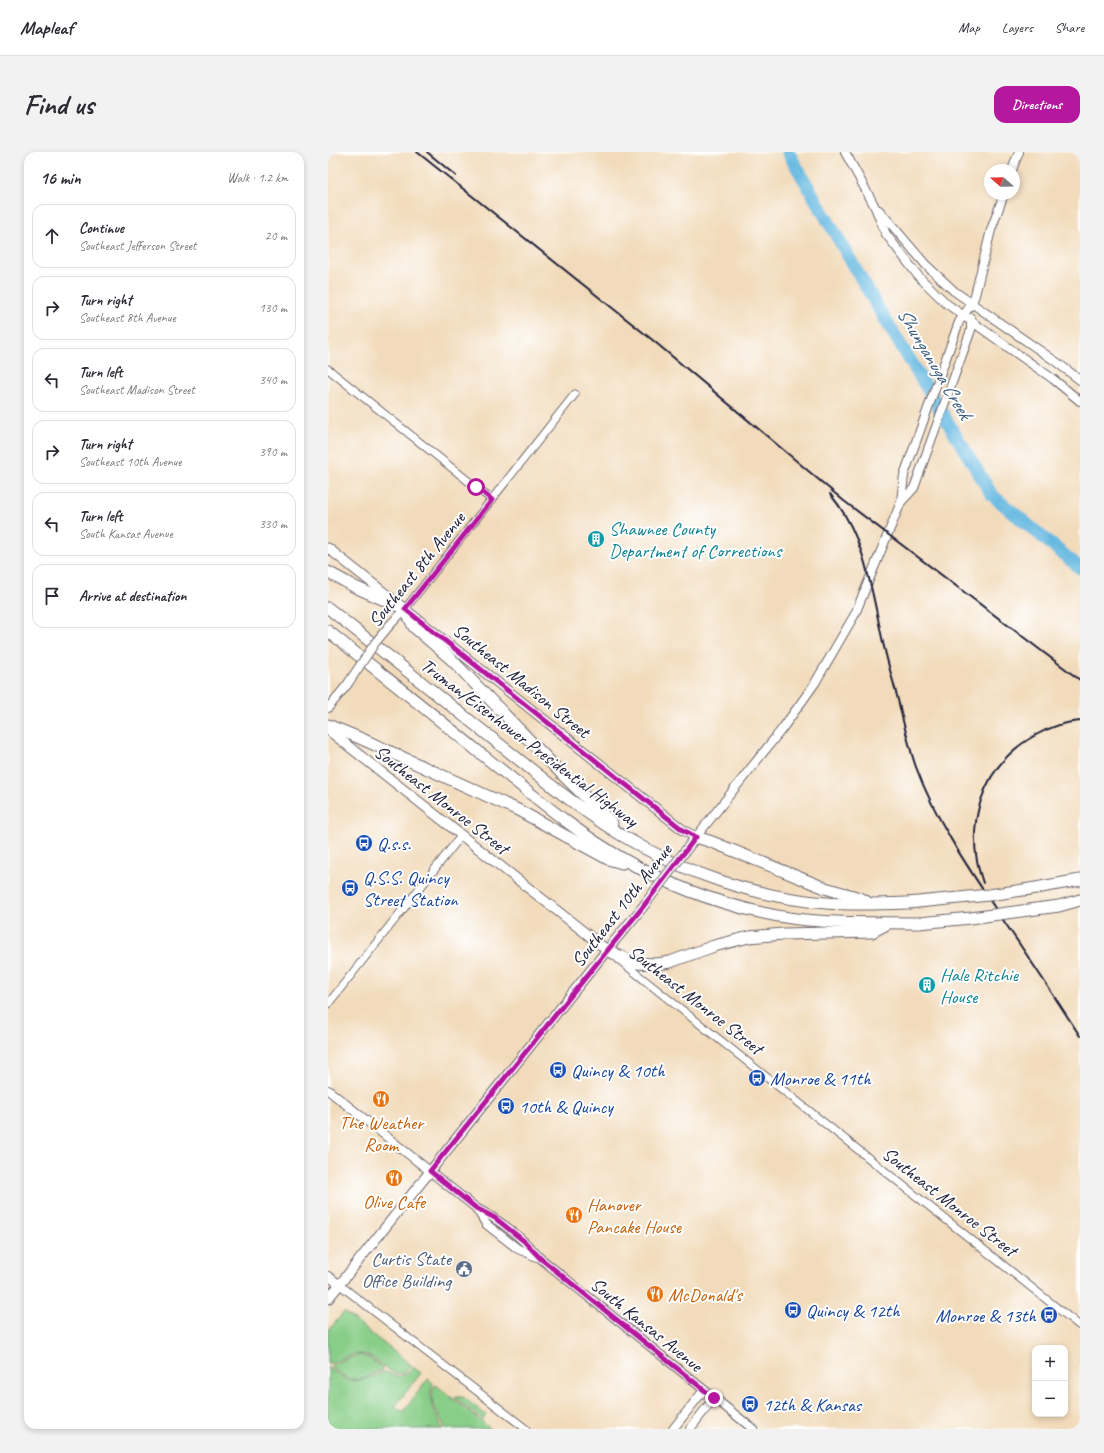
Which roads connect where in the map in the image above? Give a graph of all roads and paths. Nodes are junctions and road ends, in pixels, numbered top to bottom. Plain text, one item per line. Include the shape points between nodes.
1 (845, 152) edge
2 (1019, 152) edge
3 (1014, 164) edge
4 (1002, 200) edge
5 (874, 205) junction
6 (972, 304) junction
7 (963, 315) junction
8 (971, 321) junction
9 (328, 369) edge
10 (1080, 380) edge
11 (575, 394) dead end
12 (1080, 401) edge
13 (492, 500) junction
14 (901, 502) junction
15 (328, 548) edge
16 (328, 572) edge
17 (328, 608) edge
18 (405, 609) junction
19 (328, 631) edge
20 (328, 708) edge
21 (328, 725) edge
22 (328, 730) edge
23 (461, 836) junction
24 (694, 839) junction
25 (649, 851) junction
26 (640, 868) junction
27 (1080, 880) edge
28 (1080, 900) edge
29 (871, 904) junction
30 (890, 923) junction
31 (607, 950) junction
32 (328, 1004) edge
33 (328, 1090) edge
34 (430, 1171) junction
35 (328, 1276) edge
36 (340, 1285) junction
37 (328, 1299) edge
38 (1080, 1326) edge
39 (704, 1390) junction
40 (714, 1398) junction
41 (526, 1429) edge
42 (673, 1429) edge
43 (690, 1429) edge
44 (753, 1429) edge

1 - 5 main road
2 - 3 main road
4 - 6 main road, Southeast 10th Avenue via 991,230
5 - 6 main road via 926,265
5 - 7 main road via 886,234 910,266 947,304
6 - 7 main road, Southeast 10th Avenue
6 - 8 main road, Southeast 10th Avenue
6 - 10 main road
7 - 8 main road
7 - 14 main road, Southeast 10th Avenue via 904,476
8 - 12 main road
8 - 14 main road, Southeast 10th Avenue via 971,330 914,488
9 - 13 street
11 - 13 street, Southeast 8th Avenue
13 - 18 street, Southeast 8th Avenue
14 - 24 main road, Southeast 10th Avenue via 855,614 815,683 782,730
15 - 18 main road, Southeast Madison Street
16 - 18 highway
17 - 25 highway, Truman/Eisenhower Presidential Highway via 578,806
18 - 20 main road, Southeast 8th Avenue, bridge via 375,643
18 - 24 main road, Southeast Madison Street
18 - 25 highway via 414,627 451,659 607,819
19 - 26 highway, Truman/Eisenhower Presidential Highway via 560,815 602,846
21 - 26 highway via 518,810 608,859
22 - 23 main road, Southeast Monroe Street
23 - 31 main road, Southeast Monroe Street
23 - 32 street
24 - 29 highway via 712,842
24 - 31 main road, Southeast 10th Avenue, bridge
25 - 29 highway, Truman/Eisenhower Presidential Highway via 700,874 751,890 811,901
26 - 30 highway, Truman/Eisenhower Presidential Highway via 699,894 764,913 840,923
27 - 29 highway, Truman/Eisenhower Presidential Highway, bridge via 982,896
28 - 30 highway, Truman/Eisenhower Presidential Highway, bridge via 1059,906 971,918
30 - 31 highway via 872,932 749,937 657,964 634,963
31 - 34 main road, Southeast 10th Avenue
31 - 38 street, Southeast Monroe Street
33 - 34 main road, South Kansas Avenue
34 - 36 main road, Southeast 10th Avenue
34 - 39 main road, South Kansas Avenue via 476,1208 495,1218 524,1241 540,1258
35 - 36 main road
36 - 37 main road, Southeast 10th Avenue
36 - 41 street
39 - 40 main road, South Kansas Avenue
39 - 42 main road
40 - 43 main road
40 - 44 main road, South Kansas Avenue

